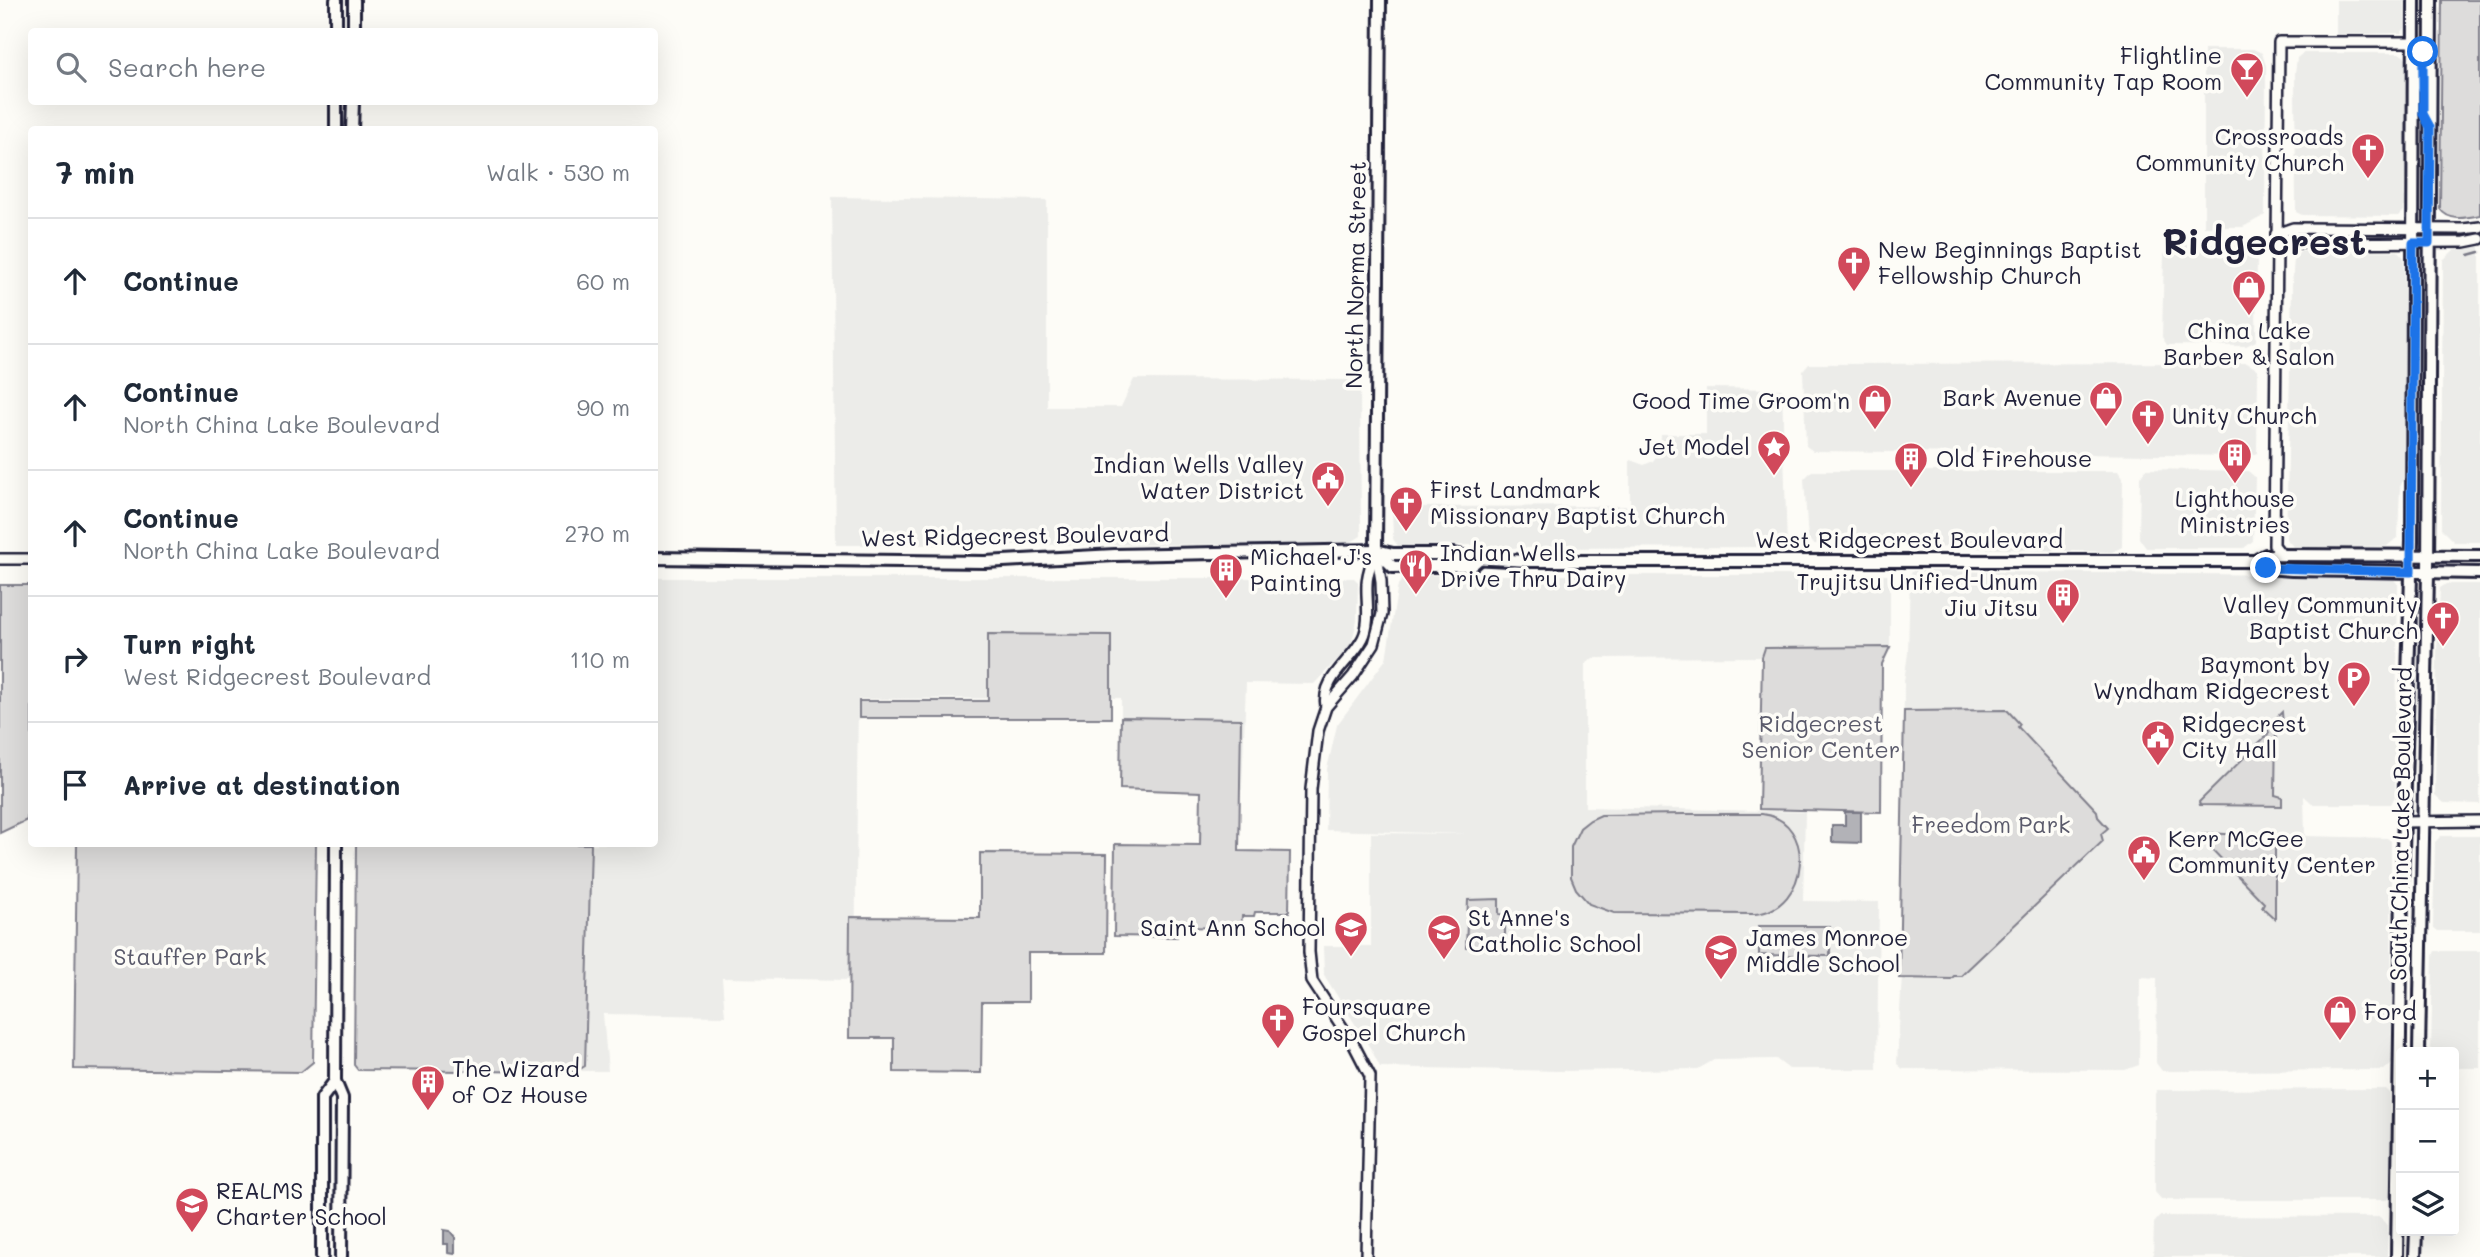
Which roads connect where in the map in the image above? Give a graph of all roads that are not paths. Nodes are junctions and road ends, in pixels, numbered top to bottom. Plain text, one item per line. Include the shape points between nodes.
1 (336, 0) edge
2 (354, 0) edge
3 (1380, 0) edge
4 (2414, 0) edge
5 (2431, 0) edge
6 (336, 28) edge
7 (354, 28) edge
8 (2413, 42) junction
9 (336, 105) edge
10 (353, 105) edge
11 (336, 126) edge
12 (352, 126) edge
13 (2430, 127) junction
14 (2480, 227) edge
15 (2412, 228) junction
16 (2429, 228) junction
17 (2276, 234) junction
18 (2480, 239) edge
19 (2413, 243) junction
20 (2429, 243) junction
21 (2413, 316) junction
22 (2429, 384) junction
23 (1376, 550) junction
24 (2281, 555) junction
25 (2411, 555) junction
26 (2428, 555) junction
27 (2480, 556) edge
28 (658, 558) edge
29 (0, 559) edge
30 (28, 559) edge
31 (2255, 561) junction
32 (2411, 572) junction
33 (2428, 573) junction
34 (2480, 573) edge
35 (1326, 706) junction
36 (2480, 821) edge
37 (2404, 822) junction
38 (2423, 822) junction
39 (336, 847) edge
40 (2419, 1047) edge
41 (335, 1081) junction
42 (2416, 1236) edge
43 (321, 1257) edge
44 (341, 1257) edge
45 (1366, 1257) edge
46 (2397, 1257) edge
47 (2415, 1257) edge

1 - 6 main road
2 - 7 main road
3 - 23 main road, North Norma Street
4 - 8 main road
5 - 13 main road
8 - 13 main road via 2423,52 2423,114
8 - 15 main road
8 - 17 street via 2279,42
9 - 11 main road
10 - 12 main road
13 - 16 main road
14 - 16 street
15 - 16 street
15 - 17 street via 2293,228
15 - 19 main road
16 - 20 main road
17 - 19 street via 2292,243
17 - 24 street via 2274,545
18 - 20 street
19 - 20 street
19 - 21 main road
20 - 22 main road
21 - 22 main road via 2421,329 2422,374
21 - 25 main road, South China Lake Boulevard
22 - 26 main road, South China Lake Boulevard
23 - 28 main road, West Ridgecrest Boulevard via 985,562
23 - 31 main road, West Ridgecrest Boulevard via 1393,567 1472,565 1479,559
23 - 35 street via 1367,580 1365,633 1327,684
23 - 35 street via 1382,614 1374,644
24 - 25 main road, West Ridgecrest Boulevard
24 - 31 main road, West Ridgecrest Boulevard
25 - 26 main road, West Ridgecrest Boulevard
25 - 32 main road, South China Lake Boulevard
26 - 27 main road, West Ridgecrest Boulevard
26 - 33 main road, South China Lake Boulevard
29 - 30 street
31 - 32 main road, West Ridgecrest Boulevard via 2266,568
32 - 33 main road, West Ridgecrest Boulevard
32 - 37 main road, South China Lake Boulevard
33 - 34 main road, West Ridgecrest Boulevard
33 - 38 main road, South China Lake Boulevard
35 - 45 street via 1311,789 1309,952 1312,981 1370,1076
36 - 38 street
37 - 38 street
37 - 46 main road, South China Lake Boulevard
38 - 40 main road, South China Lake Boulevard
39 - 41 main road
41 - 43 main road via 322,1098
41 - 44 main road via 342,1098
42 - 47 main road

